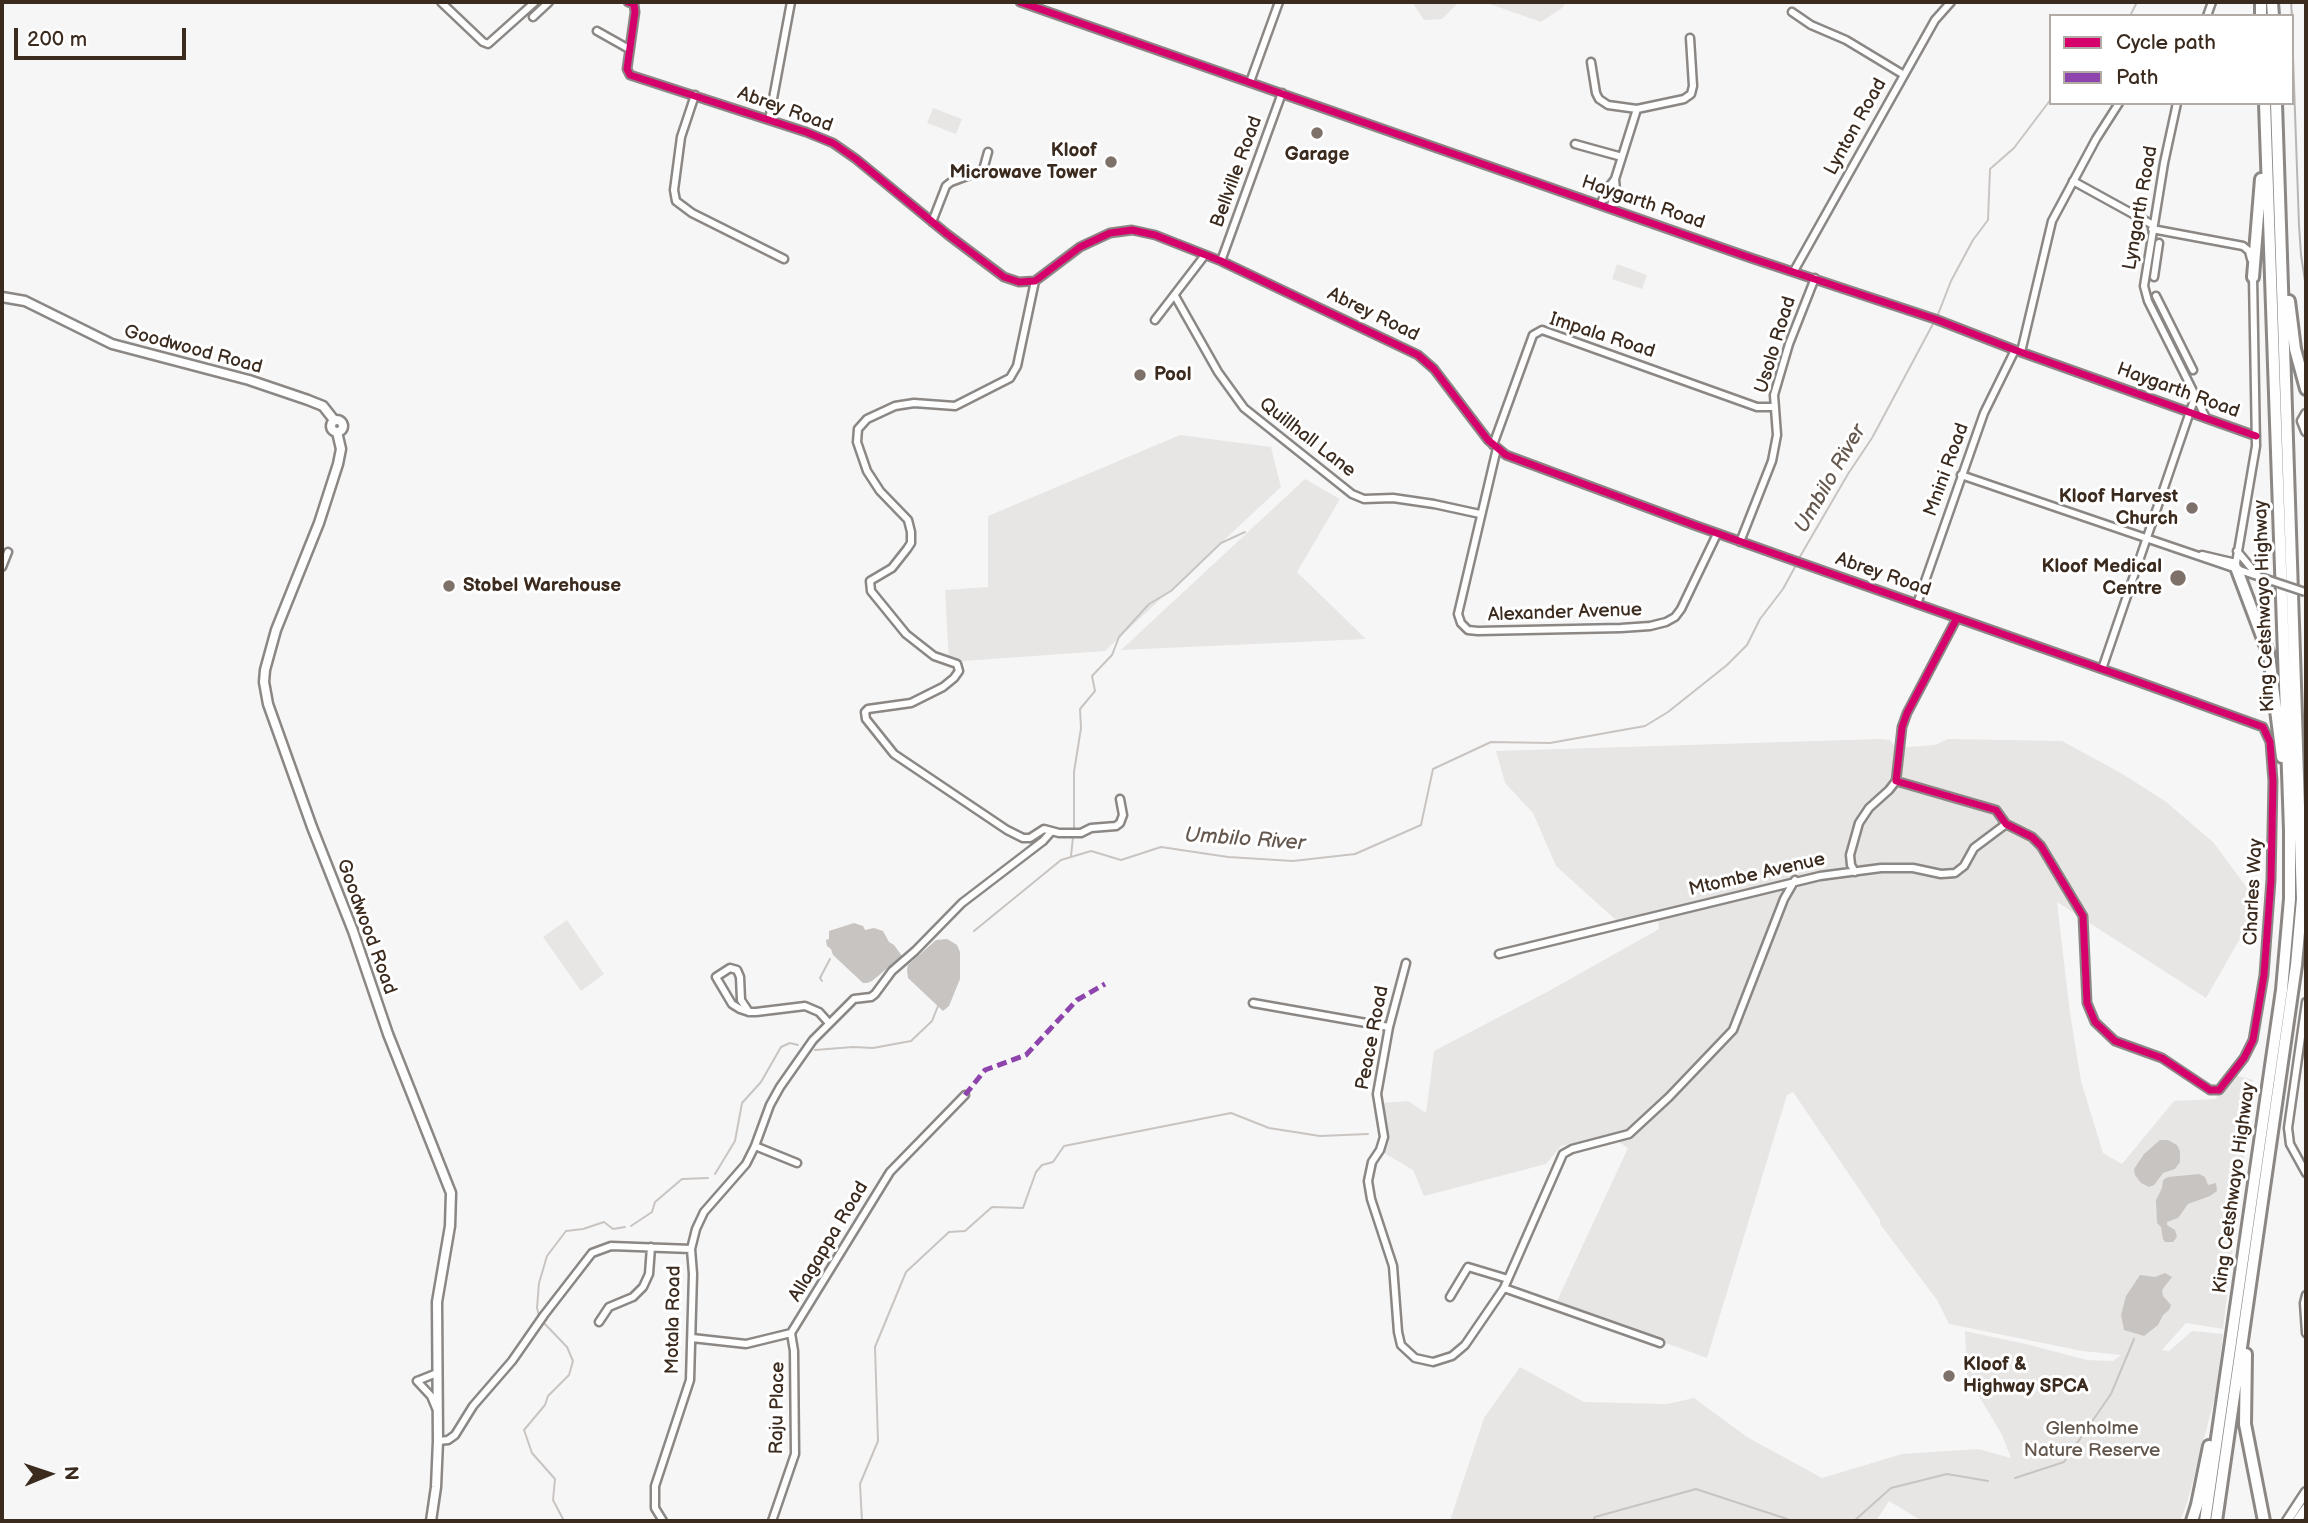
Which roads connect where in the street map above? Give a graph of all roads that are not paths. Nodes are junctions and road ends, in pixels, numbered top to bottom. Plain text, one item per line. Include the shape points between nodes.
1 (441, 2) edge
2 (536, 2) edge
3 (549, 2) edge
4 (628, 2) edge
5 (791, 2) edge
6 (1020, 2) edge
7 (1279, 2) edge
8 (1951, 2) edge
9 (1792, 12) dead end
10 (533, 17) dead end
11 (597, 31) dead end
12 (1690, 38) dead end
13 (629, 49) junction
14 (1591, 62) dead end
15 (1904, 75) junction
16 (1251, 82) junction
17 (1282, 93) junction
18 (695, 95) junction
19 (2118, 105) edge
20 (2177, 105) edge
21 (2264, 105) edge
22 (2264, 105) edge
23 (2276, 105) edge
24 (1637, 108) junction
25 (769, 120) junction
26 (1576, 144) dead end
27 (988, 152) dead end
28 (1622, 157) junction
29 (1615, 179) junction
30 (2073, 181) junction
31 (1600, 205) junction
32 (1611, 208) junction
33 (932, 222) junction
34 (2280, 222) junction
35 (2152, 227) junction
36 (2257, 228) junction
37 (2159, 243) dead end
38 (2243, 246) junction
39 (2148, 253) junction
40 (1205, 255) junction
41 (2157, 255) junction
42 (784, 259) dead end
43 (1221, 261) junction
44 (1794, 271) junction
45 (2154, 277) dead end
46 (2253, 277) junction
47 (1815, 278) junction
48 (1035, 281) junction
49 (1174, 296) junction
50 (2156, 296) dead end
51 (2, 297) edge
52 (2164, 313) junction
53 (2156, 317) junction
54 (1155, 320) dead end
55 (2018, 351) junction
56 (2193, 370) dead end
57 (2306, 389) edge
58 (2195, 396) junction
59 (1774, 407) junction
60 (2191, 413) junction
61 (2306, 414) edge
62 (2206, 418) junction
63 (2306, 431) edge
64 (2256, 436) junction
65 (1495, 447) junction
66 (1961, 475) junction
67 (1480, 514) junction
68 (1717, 534) junction
69 (2148, 539) junction
70 (1741, 542) junction
71 (2238, 551) junction
72 (8, 552) dead end
73 (2, 567) edge
74 (2236, 567) junction
75 (2259, 577) junction
76 (2306, 592) edge
77 (1917, 604) junction
78 (1957, 618) junction
79 (2113, 638) junction
80 (2102, 669) junction
81 (2116, 674) junction
82 (2260, 725) joint
83 (1896, 782) junction
84 (2289, 787) junction
85 (1120, 799) dead end
86 (2006, 824) junction
87 (1051, 832) junction
88 (1850, 855) junction
89 (2306, 863) edge
90 (1855, 872) junction
91 (1833, 874) junction
92 (1795, 880) junction
93 (2302, 899) junction
94 (1499, 954) dead end
95 (1406, 963) dead end
96 (2306, 1002) edge
97 (1254, 1003) dead end
98 (749, 1012) junction
99 (829, 1023) junction
100 (1389, 1027) junction
101 (965, 1095) dead end
102 (755, 1146) junction
103 (797, 1163) dead end
104 (2306, 1173) edge
105 (651, 1247) junction
106 (691, 1249) junction
107 (1508, 1279) junction
108 (2250, 1282) junction
109 (1504, 1288) junction
110 (2306, 1295) edge
111 (1450, 1297) dead end
112 (599, 1322) dead end
113 (791, 1333) junction
114 (2306, 1333) edge
115 (692, 1338) junction
116 (1660, 1343) dead end
117 (437, 1373) junction
118 (2224, 1389) junction
119 (439, 1420) junction
120 (438, 1441) junction
121 (2306, 1492) edge
122 (2306, 1508) edge
123 (431, 1521) edge
124 (663, 1521) edge
125 (772, 1521) edge
126 (2192, 1521) edge
127 (2205, 1521) edge
128 (2216, 1521) edge
129 (2264, 1521) edge
130 (2287, 1521) edge
131 (2297, 1521) edge

1 - 2 street via 488,44
3 - 10 street
4 - 13 street, Abrey Road via 634,4 635,12
5 - 25 street
6 - 16 street, Haygarth Road
7 - 16 street
8 - 15 street, Lynton Road via 1935,20
9 - 15 street
11 - 13 street
12 - 24 street via 1691,94
13 - 18 street, Abrey Road via 627,69 631,75
14 - 24 street via 1599,99 1612,106
15 - 44 street, Lynton Road
16 - 17 street, Haygarth Road
17 - 31 street, Haygarth Road
17 - 43 street, Bellville Road
18 - 25 street, Abrey Road
18 - 42 street via 681,137 676,201
19 - 30 street, Mnini Road
20 - 35 street, Lyngarth Road
21 - 36 highway
22 - 84 highway, King Cetshwayo Highway
23 - 34 highway, King Cetshwayo Highway
24 - 28 street
25 - 33 street, Abrey Road via 838,146
26 - 28 street
27 - 33 street via 983,170 946,186
28 - 29 street
29 - 31 street
29 - 32 street
30 - 35 street
30 - 55 street, Mnini Road via 2050,226 2025,342
31 - 32 street, Haygarth Road
32 - 44 street, Haygarth Road
33 - 48 street, Abrey Road via 1000,274 1020,282
34 - 57 highway via 2295,349
34 - 93 highway, King Cetshwayo Highway
35 - 38 street
35 - 39 street, Lyngarth Road
36 - 38 street
36 - 46 highway
37 - 41 street
38 - 46 street via 2251,257
39 - 41 street
39 - 53 street, Lyngarth Road via 2144,289
40 - 43 street, Abrey Road
40 - 48 street, Abrey Road via 1144,232 1117,232 1080,247
40 - 49 street
41 - 45 street
43 - 65 street, Abrey Road via 1422,357
44 - 47 street, Haygarth Road
46 - 64 street
47 - 55 street, Haygarth Road
47 - 59 street, Usolo Road via 1789,344
48 - 87 street via 1017,366 1010,378 954,406 900,405 874,415 860,426 856,442 880,491 908,520 911,543 892,568 870,581 870,591 906,634 934,656 957,664 959,673 943,687 911,702 868,709 867,722 894,754 1016,835 1026,838 1044,830
49 - 54 street
49 - 67 street, Quillhall Lane via 1242,406 1352,494
50 - 52 street
51 - 117 street, Goodwood Road via 44,309 112,344 308,400 323,406 334,420 331,428 337,432 341,449 338,464 276,630 264,682 312,827 451,1193 437,1301
52 - 53 street
52 - 56 street
53 - 58 street, Lyngarth Road
55 - 60 street, Haygarth Road
55 - 66 street, Mnini Road via 1984,413
58 - 60 street
58 - 62 street, Lyngarth Road
59 - 65 street, Impala Road via 1757,407 1542,330 1533,335
59 - 70 street, Usolo Road via 1774,453
60 - 62 street, Haygarth Road
60 - 69 street
61 - 63 street via 2302,421
62 - 64 street, Haygarth Road
64 - 71 street
65 - 67 street, Alexander Avenue
65 - 68 street, Abrey Road
66 - 69 street
66 - 77 street, Mnini Road
67 - 68 street, Alexander Avenue via 1458,614 1463,626 1478,632 1621,628 1666,622 1681,609
68 - 70 street, Abrey Road
69 - 74 street
69 - 79 street
70 - 77 street, Abrey Road
71 - 74 street
71 - 75 street
72 - 73 street
74 - 75 street
74 - 84 highway via 2268,651
75 - 76 street, bridge
77 - 78 street, Abrey Road
78 - 80 street, Abrey Road
78 - 83 street via 1907,713
79 - 80 street
79 - 81 street via 2110,664
80 - 81 street, Abrey Road
81 - 82 street, Abrey Road
82 - 86 street, Charles Way via 2267,733 2273,766 2264,975 2253,1040 2221,1088 2212,1091 2162,1058 2117,1042 2102,1030 2087,1003 2080,909 2039,843
83 - 86 street via 1996,810
83 - 88 street via 1863,815
84 - 118 highway, King Cetshwayo Highway via 2287,951
85 - 87 street via 1123,815 1116,826 1081,833
86 - 90 street, Mtombe Avenue via 1974,848 1955,873 1898,867
87 - 99 street via 962,903 892,971 875,995 854,1000
88 - 90 street
88 - 91 street
89 - 93 highway
90 - 91 street, Mtombe Avenue
91 - 92 street, Mtombe Avenue
92 - 94 street, Mtombe Avenue
92 - 107 street, Peace Road via 1734,1028 1629,1134 1563,1154
93 - 108 highway, King Cetshwayo Highway
95 - 100 street, Peace Road
96 - 104 street via 2288,1135
97 - 100 street
98 - 98 street via 741,1000 737,970 730,968 716,977 732,1004
98 - 99 street via 798,1006 814,1009
99 - 102 street via 780,1087
100 - 109 street, Peace Road via 1376,1099 1384,1137 1368,1181 1394,1266 1401,1345 1423,1361 1452,1356 1465,1345
101 - 113 street, Allagappa Road via 890,1172
102 - 103 street
102 - 106 street via 742,1170 704,1212
105 - 106 street, Motala Road
105 - 112 street via 643,1287 634,1297 609,1307
105 - 120 street, Motala Road via 611,1246 592,1253 455,1435
106 - 115 street, Motala Road
107 - 109 street, Peace Road
107 - 111 street via 1467,1267
108 - 128 highway, King Cetshwayo Highway
108 - 129 highway via 2244,1409
109 - 116 street
110 - 114 street
113 - 115 street via 746,1345
113 - 125 street, Raju Place via 795,1454
115 - 124 street, Motala Road via 687,1391 655,1486 655,1508
117 - 119 street, Goodwood Road
117 - 119 street via 417,1381 431,1396
118 - 126 highway
118 - 127 highway, King Cetshwayo Highway
119 - 120 street, Goodwood Road
120 - 123 street, Goodwood Road
121 - 130 street
122 - 131 street

